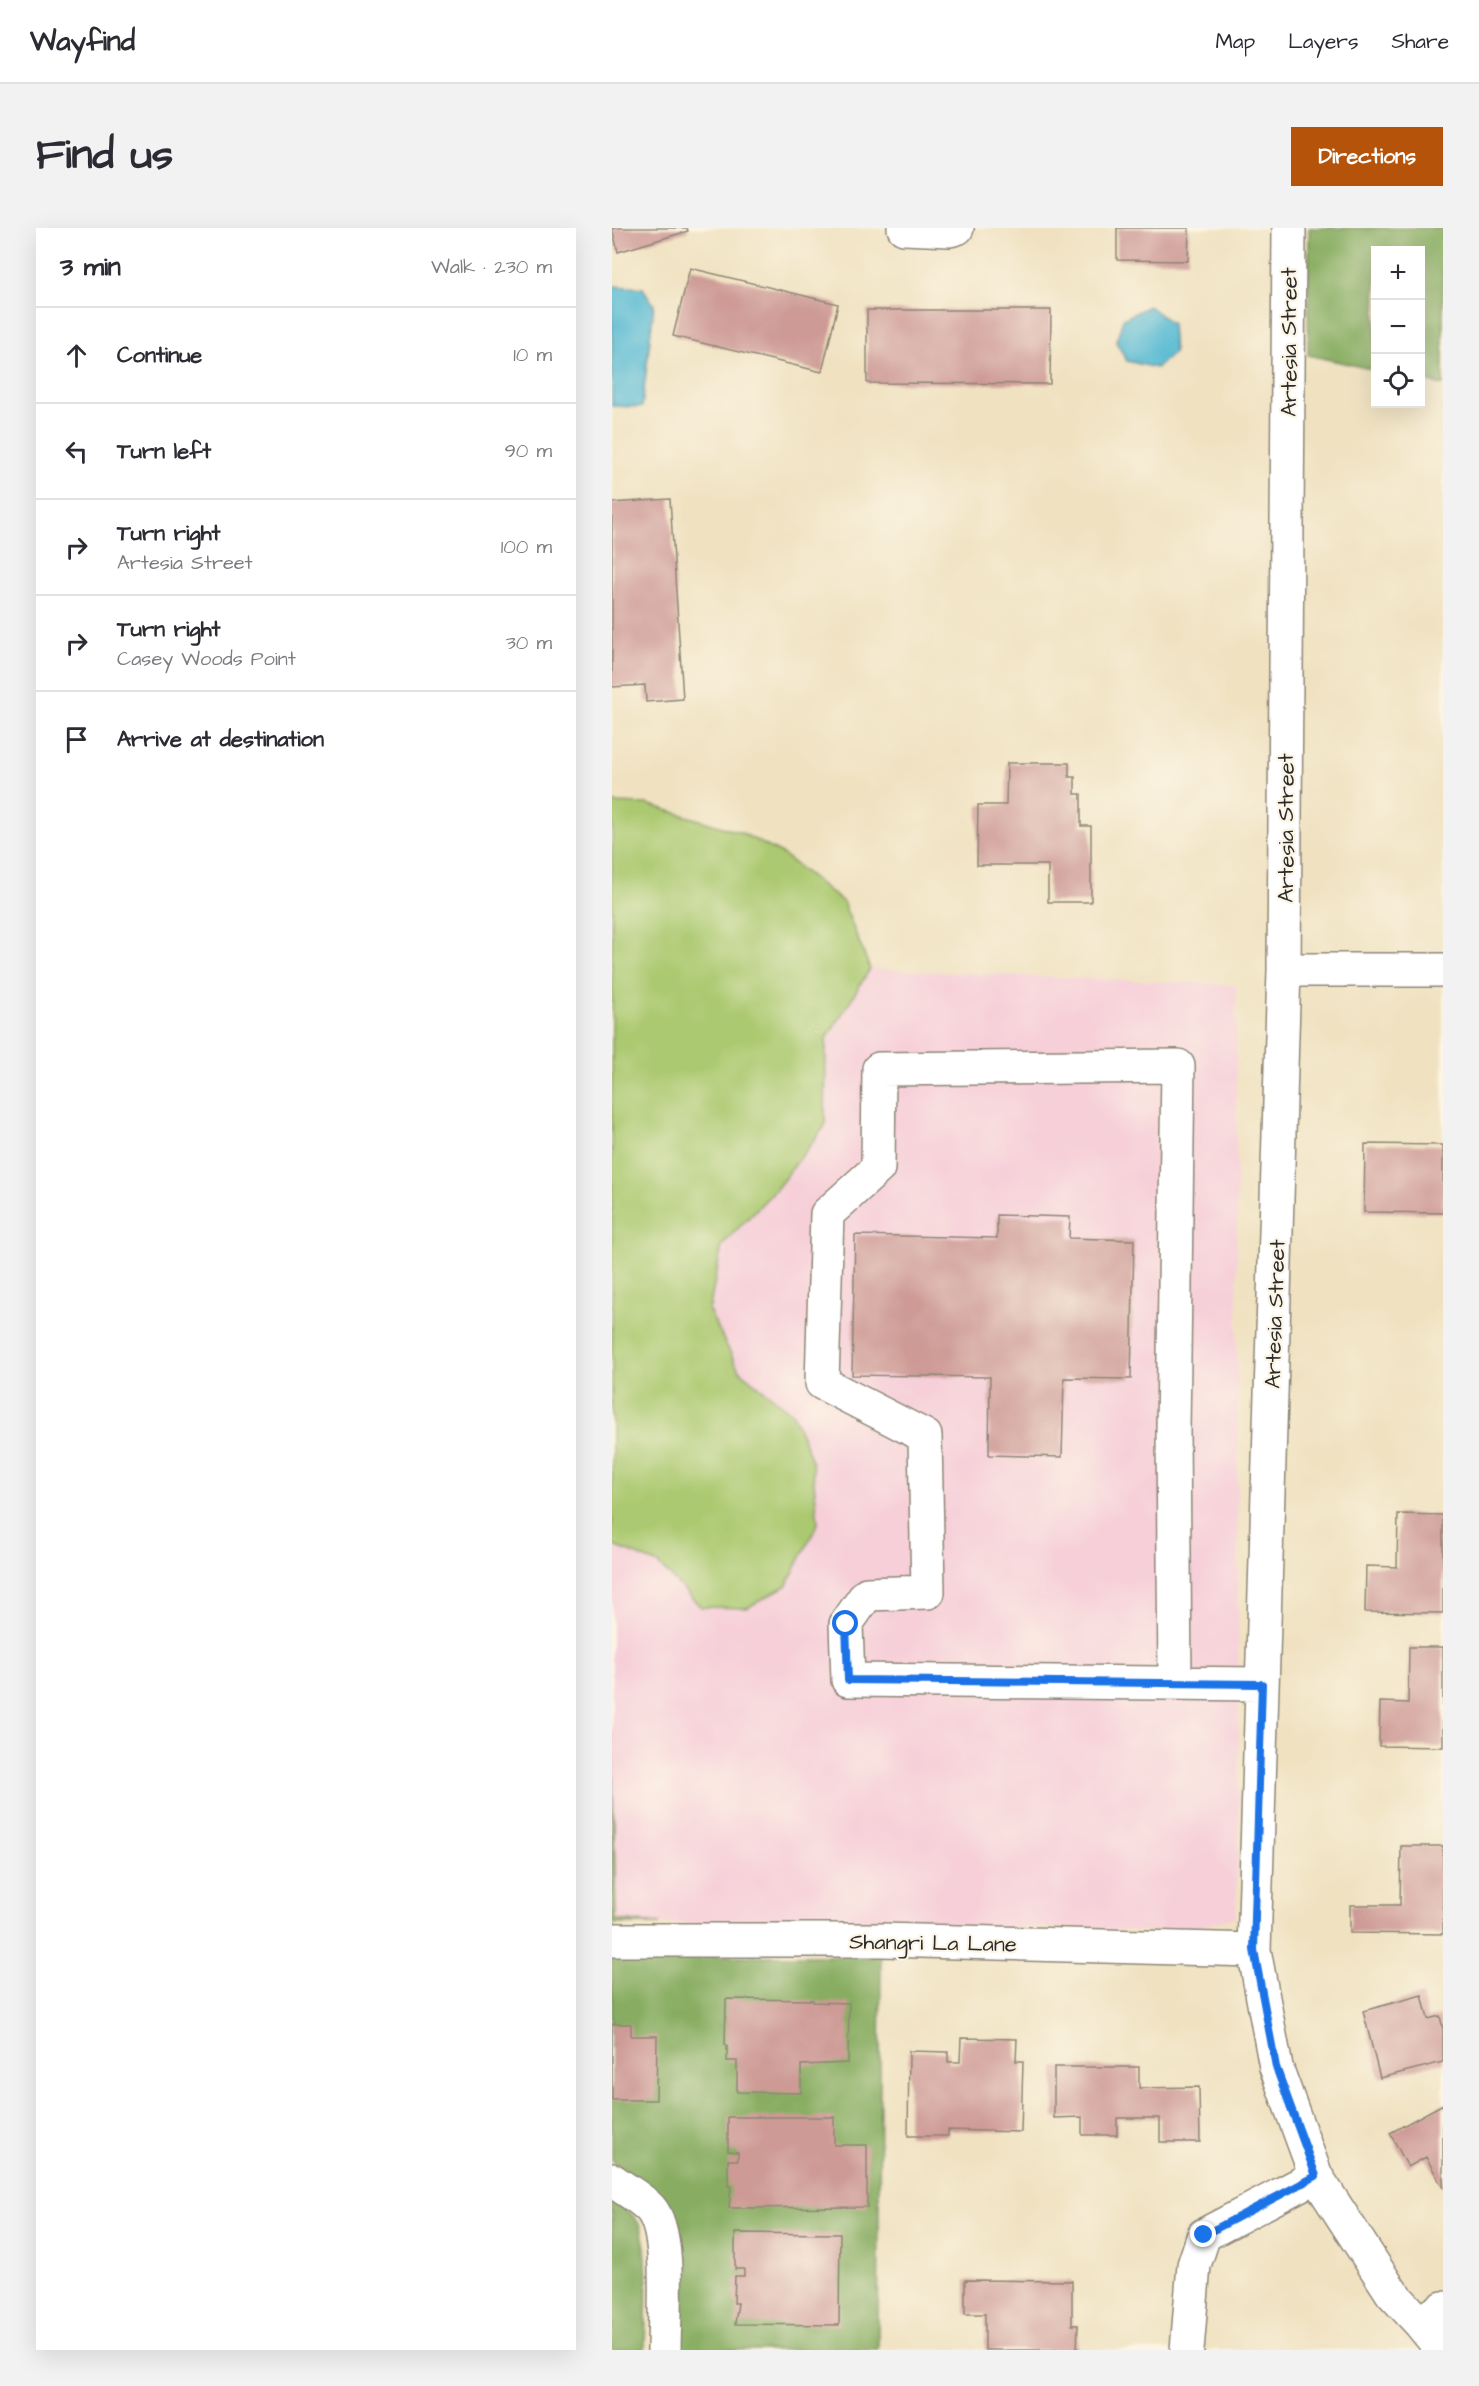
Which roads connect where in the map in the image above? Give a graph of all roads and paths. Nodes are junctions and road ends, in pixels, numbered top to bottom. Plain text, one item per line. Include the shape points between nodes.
1 (904, 228) edge
2 (957, 228) edge
3 (1289, 228) edge
4 (1284, 970) junction
5 (1443, 970) edge
6 (1175, 1683) junction
7 (1262, 1684) junction
8 (612, 1940) edge
9 (1254, 1950) junction
10 (1316, 2176) junction
11 (612, 2180) edge
12 (1432, 2315) edge
13 (664, 2350) edge
14 (1187, 2350) edge
15 (1442, 2350) edge

1 - 2 street
3 - 4 street, Artesia Street
4 - 5 street
4 - 7 street, Artesia Street
6 - 6 street via 848,1680 846,1624 867,1594 928,1592 925,1436 822,1383 827,1214 878,1168 879,1069 1178,1066 1173,1430
6 - 7 street
7 - 9 street, Artesia Street
8 - 9 street, Shangri La Lane via 881,1940
9 - 10 street, Artesia Street via 1276,2067
10 - 12 street, Artesia Street via 1392,2293
10 - 14 street via 1204,2235 1194,2265
11 - 13 street via 650,2208 659,2225 664,2250
12 - 15 street, Artesia Street

